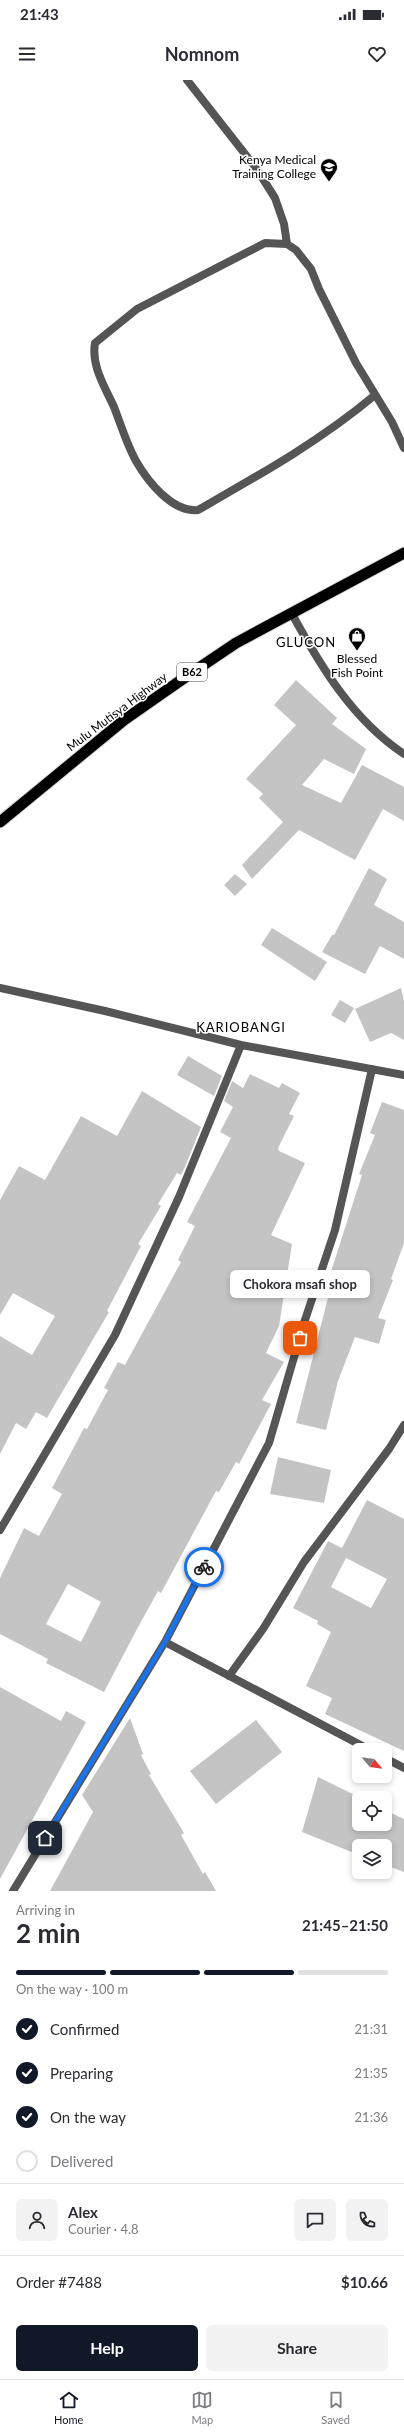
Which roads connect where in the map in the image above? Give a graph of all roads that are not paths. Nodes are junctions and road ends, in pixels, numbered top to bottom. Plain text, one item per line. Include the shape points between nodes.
1 (187, 80) edge
2 (287, 244) junction
3 (375, 395) junction
4 (404, 448) edge
5 (404, 553) edge
6 (292, 614) junction
7 (404, 754) edge
8 (0, 822) edge
9 (0, 988) edge
10 (241, 1045) junction
11 (372, 1069) junction
12 (404, 1075) edge
13 (404, 1425) edge
14 (0, 1530) edge
15 (165, 1642) junction
16 (229, 1676) junction
17 (357, 1743) edge
18 (392, 1762) edge
19 (404, 1768) edge
20 (12, 1891) edge

1 - 2 street via 256,168 276,198
2 - 3 street via 296,250 311,269 352,356
2 - 3 street via 265,243 137,309 95,343 95,364 136,461 152,482 176,505 188,511 198,510 289,459
3 - 4 street
5 - 6 highway, Mulu Mutisya Highway / B62
6 - 7 street via 313,651 360,719
6 - 8 highway, Mulu Mutisya Highway / B62 via 236,643 124,720
9 - 10 street
10 - 11 street
10 - 14 street via 179,1197 115,1334
11 - 12 street
11 - 15 street via 335,1230 304,1323 269,1443
13 - 16 street via 389,1449 304,1562 263,1629
15 - 16 street
15 - 20 street
16 - 17 street
18 - 19 street

